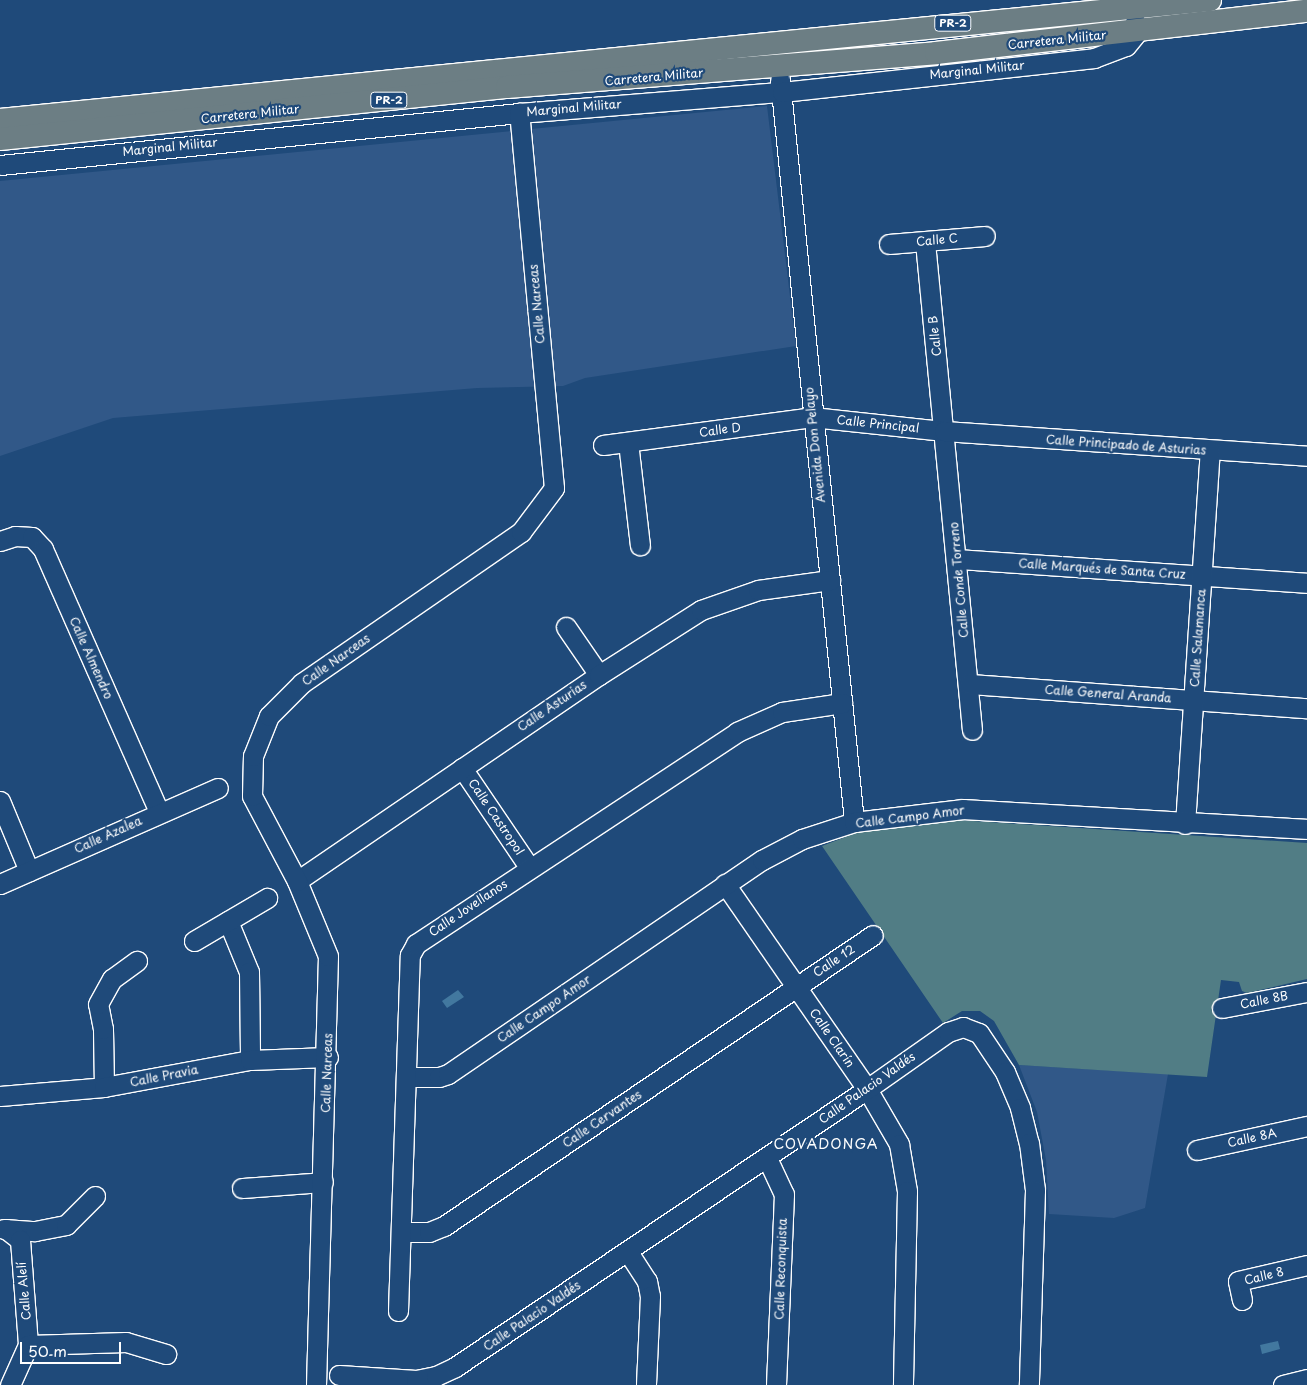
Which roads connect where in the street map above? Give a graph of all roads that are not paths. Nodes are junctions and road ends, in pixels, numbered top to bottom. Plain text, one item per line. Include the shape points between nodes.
1 (1210, 0) edge
2 (1131, 3) edge
3 (1307, 11) edge
4 (1138, 31) junction
5 (773, 42) junction
6 (778, 68) junction
7 (507, 87) junction
8 (782, 92) junction
9 (575, 108) junction
10 (519, 113) junction
11 (0, 120) edge
12 (0, 139) edge
13 (0, 165) edge
14 (985, 236) dead end
15 (925, 242) junction
16 (889, 244) dead end
17 (812, 417) junction
18 (944, 430) junction
19 (628, 442) junction
20 (603, 444) dead end
21 (1210, 452) junction
22 (1307, 456) edge
23 (0, 542) edge
24 (640, 545) dead end
25 (958, 559) junction
26 (1202, 576) junction
27 (830, 580) junction
28 (1307, 583) edge
29 (566, 627) dead end
30 (599, 675) junction
31 (969, 684) junction
32 (1193, 700) junction
33 (842, 703) junction
34 (1307, 708) edge
35 (972, 730) dead end
36 (462, 768) junction
37 (218, 788) dead end
38 (0, 801) edge
39 (158, 812) junction
40 (854, 822) junction
41 (1185, 824) junction
42 (1307, 829) edge
43 (529, 867) junction
44 (29, 871) junction
45 (296, 881) junction
46 (0, 884) edge
47 (725, 884) junction
48 (267, 898) dead end
49 (228, 921) junction
50 (873, 935) dead end
51 (194, 942) dead end
52 (137, 961) dead end
53 (796, 987) junction
54 (1307, 992) edge
55 (1222, 1008) dead end
56 (328, 1057) junction
57 (250, 1060) junction
58 (406, 1078) junction
59 (104, 1087) junction
60 (867, 1089) junction
61 (0, 1096) edge
62 (1307, 1126) edge
63 (1197, 1150) dead end
64 (767, 1158) junction
65 (323, 1182) junction
66 (242, 1188) dead end
67 (95, 1196) dead end
68 (3, 1229) edge
69 (401, 1232) junction
70 (628, 1252) junction
71 (1307, 1265) edge
72 (1242, 1300) dead end
73 (398, 1311) dead end
74 (28, 1345) junction
75 (166, 1354) dead end
76 (339, 1375) dead end
77 (1307, 1379) edge
78 (15, 1384) edge
79 (316, 1385) edge
80 (646, 1385) edge
81 (776, 1385) edge
82 (903, 1385) edge
83 (1029, 1385) edge
84 (1283, 1385) edge

1 - 2 main road, Carretera Militar / PR-2
2 - 4 street
2 - 5 main road, Carretera Militar / PR-2
3 - 4 main road, Carretera Militar / PR-2
4 - 6 main road, Carretera Militar / PR-2
4 - 8 street, Marginal Militar via 1126,46 1094,58
5 - 6 street, Avenida Don Pelayo
5 - 11 main road, Carretera Militar / PR-2
6 - 7 main road, Carretera Militar / PR-2
6 - 8 street, Avenida Don Pelayo
7 - 9 street
7 - 12 main road, Carretera Militar / PR-2
8 - 9 street, Marginal Militar
8 - 17 street, Avenida Don Pelayo
9 - 10 street, Marginal Militar
10 - 13 street, Marginal Militar
10 - 45 street, Calle Narceas via 554,488 521,532 302,683 269,716 253,756 252,796
14 - 15 street, Calle C
15 - 16 street, Calle C
15 - 18 street, Calle B
17 - 18 street, Calle Principal
17 - 19 street, Calle D
17 - 27 street, Avenida Don Pelayo
18 - 21 street, Calle Principado de Asturias
18 - 25 street, Calle Conde Torreno
19 - 20 street, Calle D
19 - 24 street
21 - 22 street, Calle Principado de Asturias
21 - 26 street, Calle Salamanca
23 - 39 street, Calle Almendro via 15,536 32,537 43,549
25 - 26 street, Calle Marqués de Santa Cruz
25 - 31 street, Calle Conde Torreno
26 - 28 street, Calle Marqués de Santa Cruz
26 - 32 street, Calle Salamanca
27 - 30 street, Calle Asturias via 758,590 701,610
27 - 33 street, Avenida Don Pelayo
29 - 30 street
30 - 36 street, Calle Asturias
31 - 32 street, Calle General Aranda
31 - 35 street, Calle Conde Torreno
32 - 34 street, Calle General Aranda
32 - 41 street, Calle Salamanca
33 - 40 street, Avenida Don Pelayo
33 - 43 street, Calle Jovellanos via 782,712 736,732
36 - 43 street, Calle Castropol
36 - 45 street, Calle Asturias
37 - 39 street, Calle Azalea
38 - 44 street
39 - 44 street, Calle Azalea
40 - 41 street, Calle Campo Amor via 962,809
40 - 47 street, Calle Campo Amor via 802,839
41 - 42 street, Calle Campo Amor
43 - 58 street, Calle Jovellanos via 412,949
44 - 46 street, Calle Azalea
45 - 56 street, Calle Narceas via 328,956
47 - 53 street, Calle Clarín
47 - 58 street, Calle Campo Amor via 448,1074
48 - 49 street
49 - 51 street
49 - 57 street via 249,972
50 - 53 street, Calle 12
52 - 59 street via 112,979 98,1004 103,1029
53 - 60 street, Calle Clarín
53 - 69 street, Calle Cervantes via 444,1226 429,1232
54 - 55 street, Calle 8B
56 - 57 street, Calle Pravia
56 - 65 street, Calle Narceas
57 - 59 street, Calle Pravia
58 - 69 street, Calle Jovellanos
59 - 61 street, Calle Pravia
60 - 64 street, Calle Palacio Valdés
60 - 82 street, Calle Clarín via 900,1144 907,1191
60 - 83 street, Calle Palacio Valdés via 948,1032 963,1027 979,1033 1004,1072 1027,1134 1035,1190
62 - 63 street, Calle 8A
64 - 70 street, Calle Palacio Valdés
64 - 81 street, Calle Reconquista via 784,1194
65 - 66 street
65 - 79 street, Calle Narceas
67 - 68 street, Calle Alelí via 66,1225 35,1232
68 - 74 street, Calle Alelí via 20,1240
69 - 73 street, Calle Jovellanos
70 - 76 street, Calle Palacio Valdés via 436,1376 416,1380
70 - 80 street via 647,1281 650,1296
71 - 72 street, Calle 8 via 1238,1281
74 - 75 street via 126,1342
74 - 78 street, Calle Alelí
77 - 84 street

